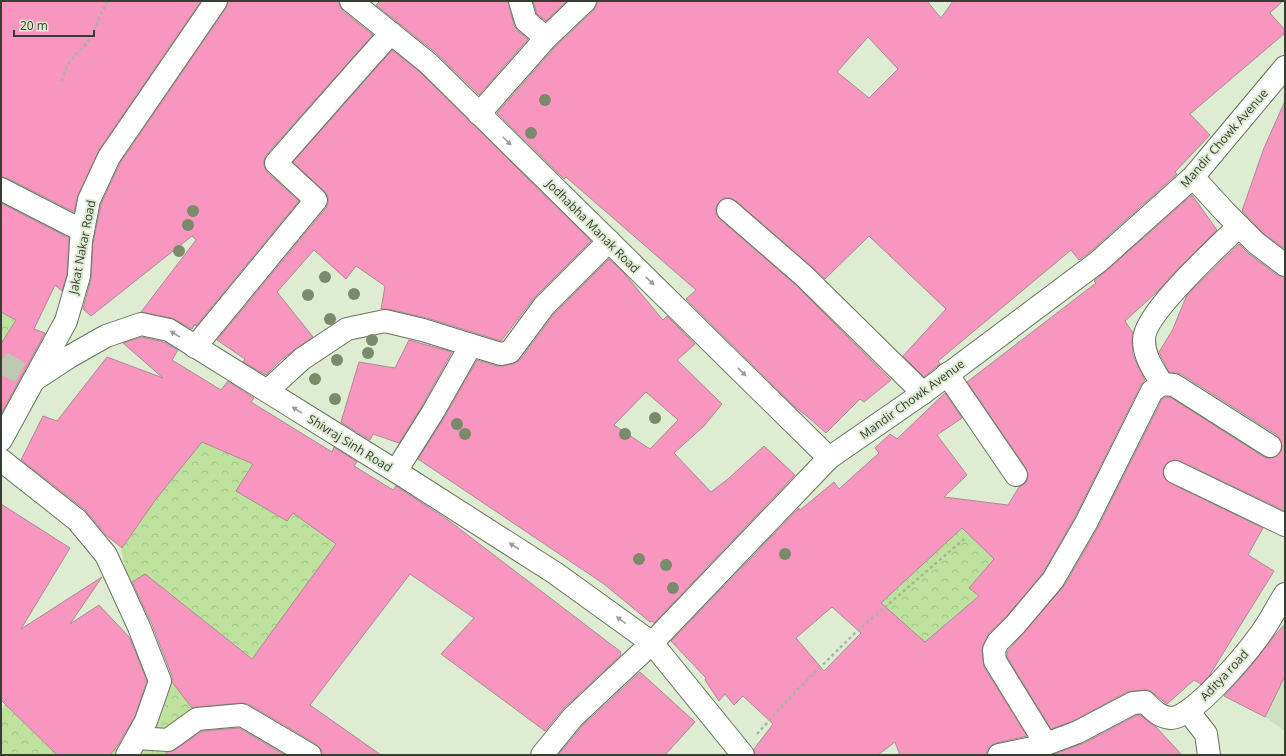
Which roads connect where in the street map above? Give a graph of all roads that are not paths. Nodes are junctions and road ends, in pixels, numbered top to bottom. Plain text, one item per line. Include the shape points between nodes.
1 (216, 1) edge
2 (351, 1) edge
3 (520, 1) edge
4 (585, 1) edge
5 (391, 33) junction
6 (546, 38) junction
7 (1285, 67) edge
8 (479, 114) junction
9 (1193, 177) junction
10 (1, 189) edge
11 (728, 210) dead end
12 (1239, 226) junction
13 (83, 231) junction
14 (609, 241) junction
15 (1285, 265) edge
16 (471, 345) junction
17 (195, 347) junction
18 (947, 374) junction
19 (34, 380) junction
20 (1162, 384) junction
21 (267, 391) junction
22 (923, 393) junction
23 (1, 440) edge
24 (1270, 446) dead end
25 (829, 458) junction
26 (1, 460) edge
27 (396, 471) junction
28 (1175, 472) dead end
29 (1016, 475) dead end
30 (1285, 525) edge
31 (1285, 594) edge
32 (652, 643) junction
33 (1188, 711) junction
34 (1046, 744) junction
35 (132, 746) edge
36 (743, 754) edge
37 (158, 755) edge
38 (310, 755) edge
39 (542, 755) edge
40 (999, 755) edge
41 (1209, 755) edge

1 - 13 main road, Jakat Nakar Road via 109,157 89,200
2 - 5 main road, Jodhabha Manak Road
3 - 6 main road via 526,21
4 - 6 main road
5 - 8 main road, Jodhabha Manak Road via 428,63
5 - 17 main road via 276,162 316,200
6 - 8 main road
7 - 9 main road, Mandir Chowk Avenue
8 -> 14 main road, Jodhabha Manak Road
9 - 12 main road
9 - 18 main road, Mandir Chowk Avenue via 1098,262
10 - 13 main road
11 - 22 main road via 804,276
12 - 15 main road
12 - 20 main road via 1165,300 1148,324 1144,338 1146,356
13 - 19 main road, Jakat Nakar Road via 79,276 66,321
14 - 16 main road via 544,306 510,352 501,354
14 -> 25 main road, Jodhabha Manak Road
16 - 21 main road via 386,321 347,329 302,359
16 - 27 main road
17 -> 19 main road, Shivraj Sinh Road via 169,330 141,324 106,336
17 - 21 main road, Shivraj Sinh Road
18 - 22 main road, Mandir Chowk Avenue
18 - 29 main road
19 - 23 main road, Jakat Nakar Road
20 - 24 main road via 1174,385
20 - 34 main road via 1152,391 1086,522 1053,580 998,642 994,650 995,661
27 -> 21 main road, Shivraj Sinh Road
22 - 25 main road, Mandir Chowk Avenue
25 - 32 main road, Mandir Chowk Avenue
26 - 35 main road via 77,520 106,555 139,627 160,681 146,721
32 -> 27 main road, Shivraj Sinh Road via 555,573
28 - 30 main road
31 - 33 main road, Aditya road via 1254,642 1221,682
32 - 36 main road
32 - 39 main road, Mandir Chowk Avenue via 574,717
33 - 34 main road via 1172,718 1158,715 1145,702 1133,703 1078,732
33 - 41 main road via 1206,734
34 - 40 main road
35 - 37 main road
35 - 38 main road via 168,740 197,719 242,715

